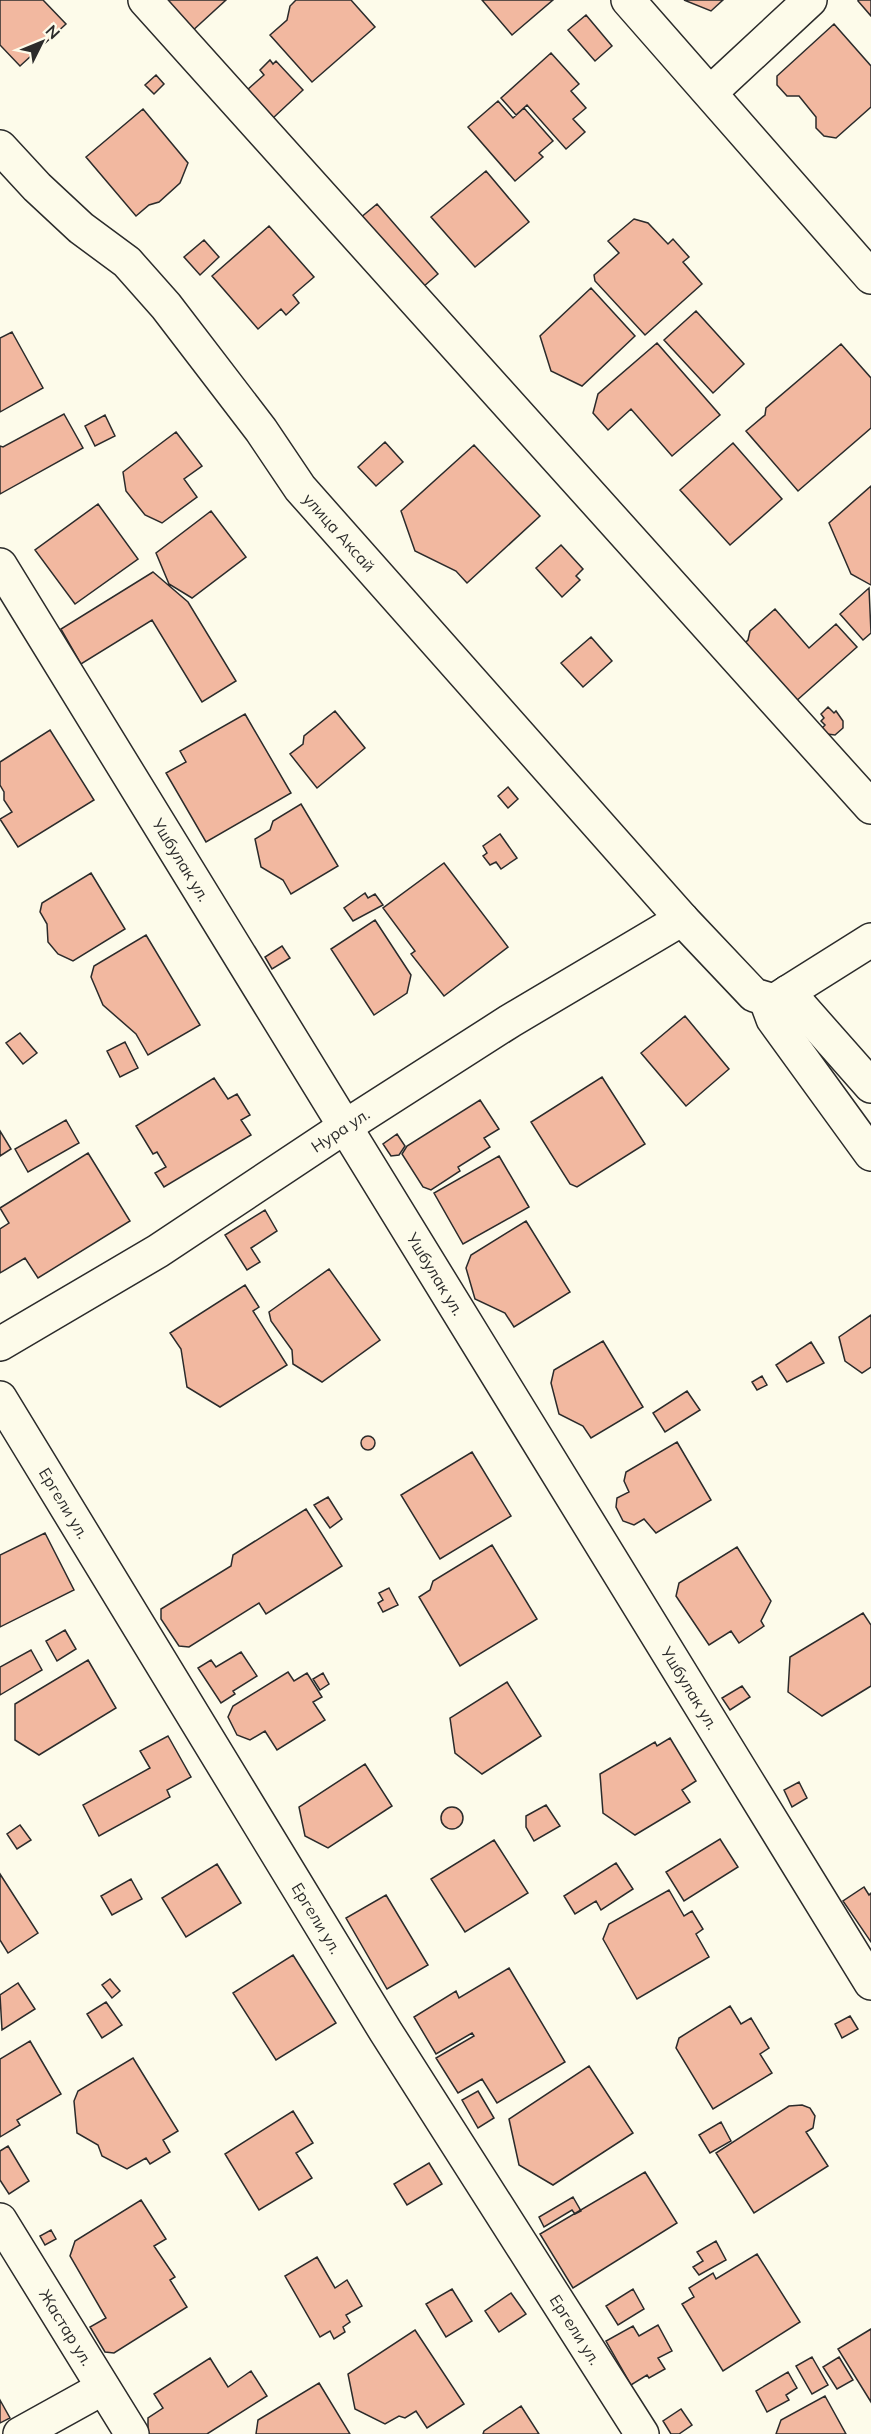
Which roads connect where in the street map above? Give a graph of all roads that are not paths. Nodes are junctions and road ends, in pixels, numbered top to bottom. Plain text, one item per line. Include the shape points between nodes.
1 (145, 0) edge
2 (628, 0) edge
3 (810, 0) edge
4 (711, 93) junction
5 (0, 147) edge
6 (871, 277) edge
7 (0, 565) edge
8 (871, 807) edge
9 (682, 919) junction
10 (871, 940) edge
11 (777, 996) junction
12 (871, 1086) edge
13 (346, 1126) junction
14 (871, 1154) edge
15 (0, 1344) edge
16 (0, 1398) edge
17 (871, 1983) edge
18 (0, 2220) edge
19 (103, 2388) junction
20 (20, 2434) edge
21 (132, 2434) edge
22 (642, 2434) edge

1 - 8 street
2 - 4 street
3 - 4 street
4 - 6 street
5 - 9 street, улица Аксай via 81,228 127,262 166,306 300,488
7 - 13 street, Ушбулак ул.
9 - 11 street, улица Аксай via 753,995
9 - 13 street, Нура ул. via 510,1021
10 - 11 street
11 - 12 street, улица Аксай
11 - 14 street via 773,1019
13 - 15 street, Нура ул. via 158,1251
13 - 17 street, Ушбулак ул.
16 - 22 street, Ергели ул. via 380,2022
18 - 19 street, Жастар ул.
19 - 20 street
19 - 21 street, Жастар ул.

